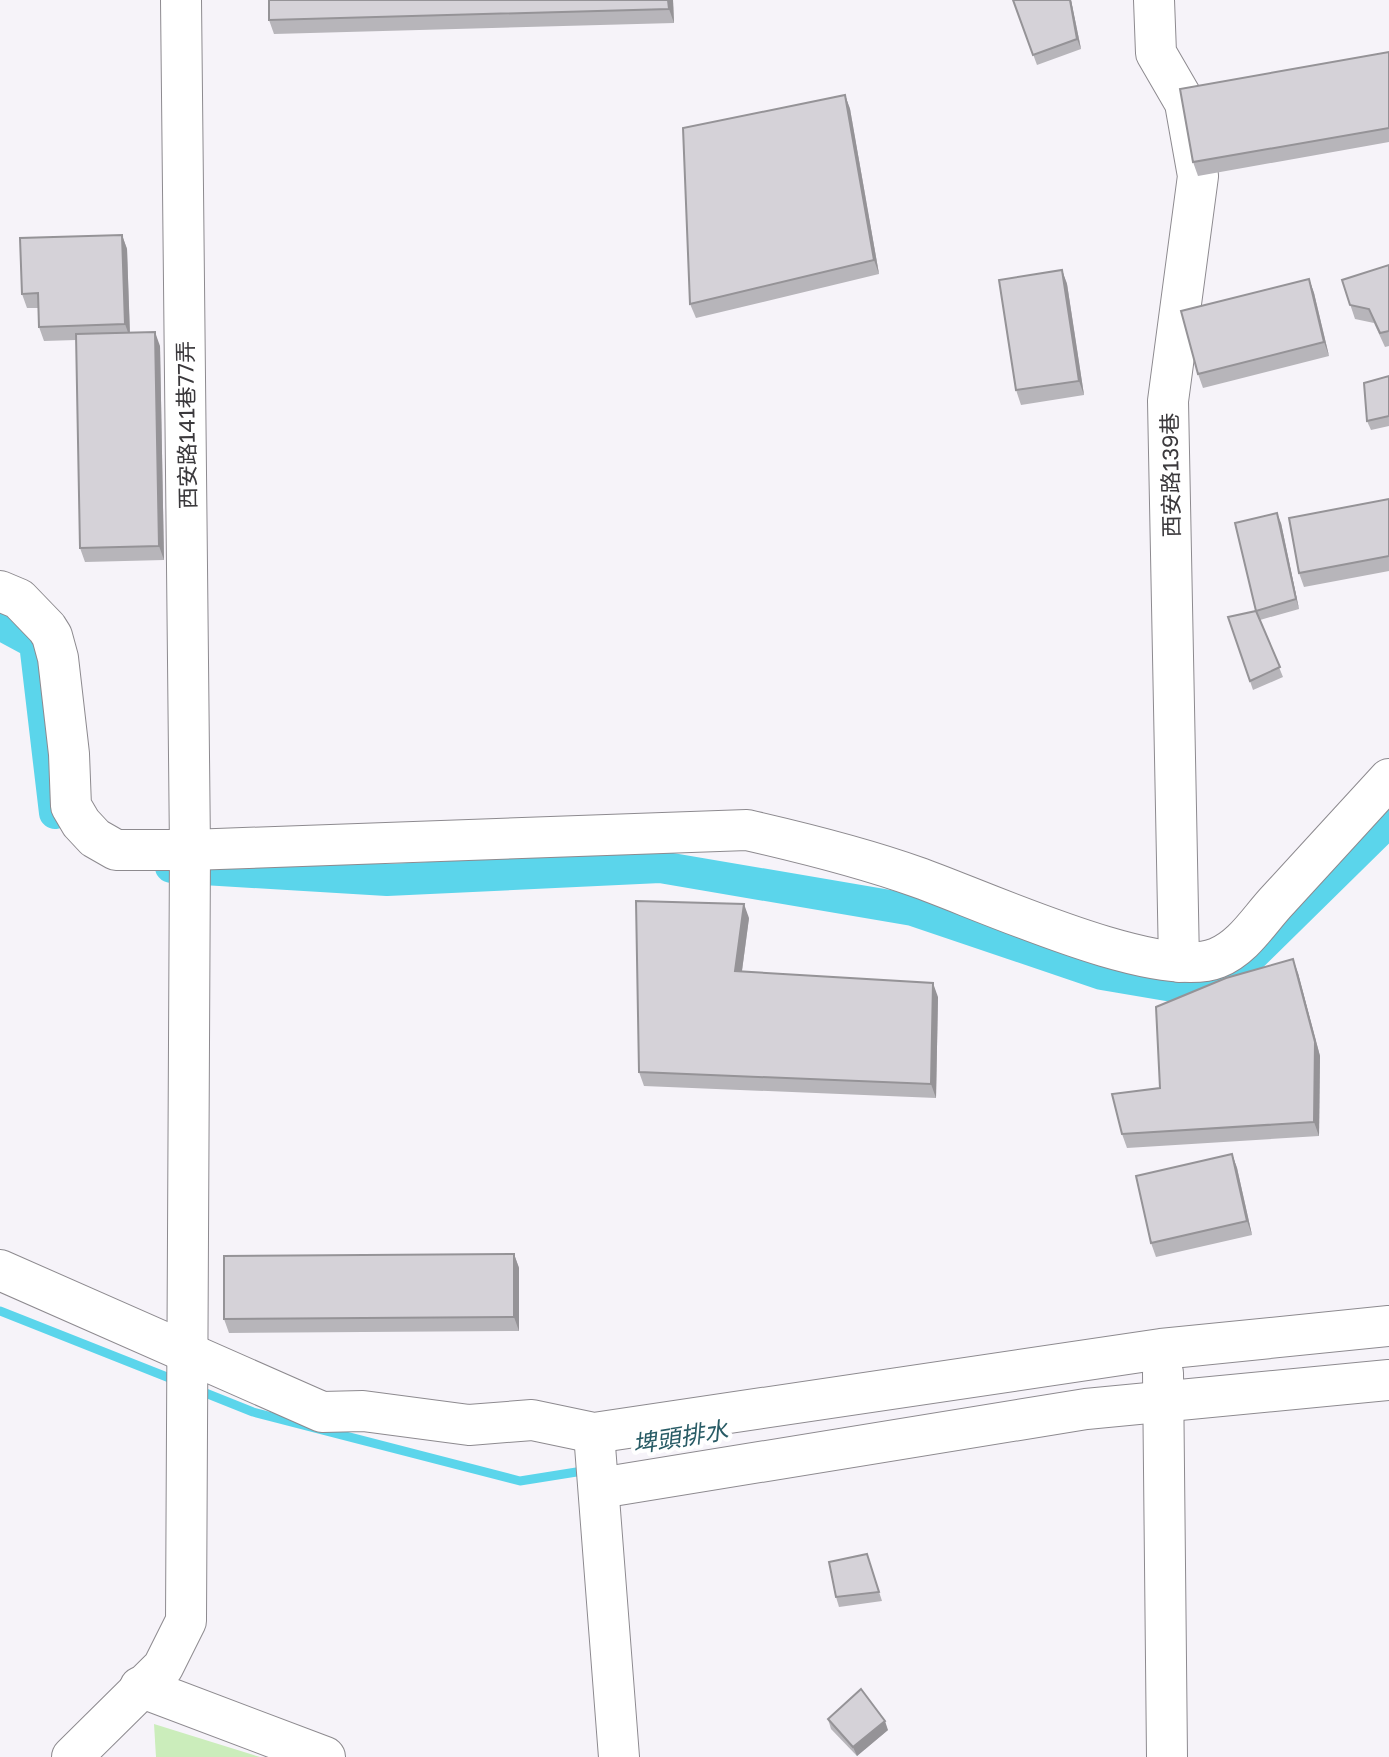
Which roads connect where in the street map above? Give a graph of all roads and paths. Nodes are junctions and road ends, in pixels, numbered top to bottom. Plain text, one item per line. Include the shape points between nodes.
1 (181, 0) edge
2 (1154, 0) edge
3 (0, 591) edge
4 (1389, 779) edge
5 (190, 850) junction
6 (1179, 962) junction
7 (0, 1270) edge
8 (1389, 1326) edge
9 (1161, 1349) junction
10 (188, 1351) junction
11 (1389, 1380) edge
12 (1165, 1400) junction
13 (594, 1433) junction
14 (600, 1488) junction
15 (140, 1687) junction
16 (72, 1757) edge
17 (325, 1757) edge
18 (619, 1757) edge
19 (1167, 1757) edge

1 - 5 street, 西安路141巷77弄
2 - 6 street, 西安路139巷 via 1156,53 1185,103 1198,176 1168,401
3 - 5 street via 19,599 52,636 71,806 81,823 116,850
4 - 6 street via 1244,941 1216,959
5 - 6 street via 747,830 915,876 1120,953
5 - 10 street, 西安路141巷77弄
7 - 10 street
8 - 9 street
9 - 12 street
9 - 13 street
10 - 13 street via 322,1412 363,1411 469,1425 532,1420
10 - 15 street, 西安路141巷77弄 via 186,1621 163,1667
11 - 12 street
12 - 14 street
12 - 19 street
13 - 14 street
14 - 18 street
15 - 16 street, 西安路141巷77弄
15 - 17 street

